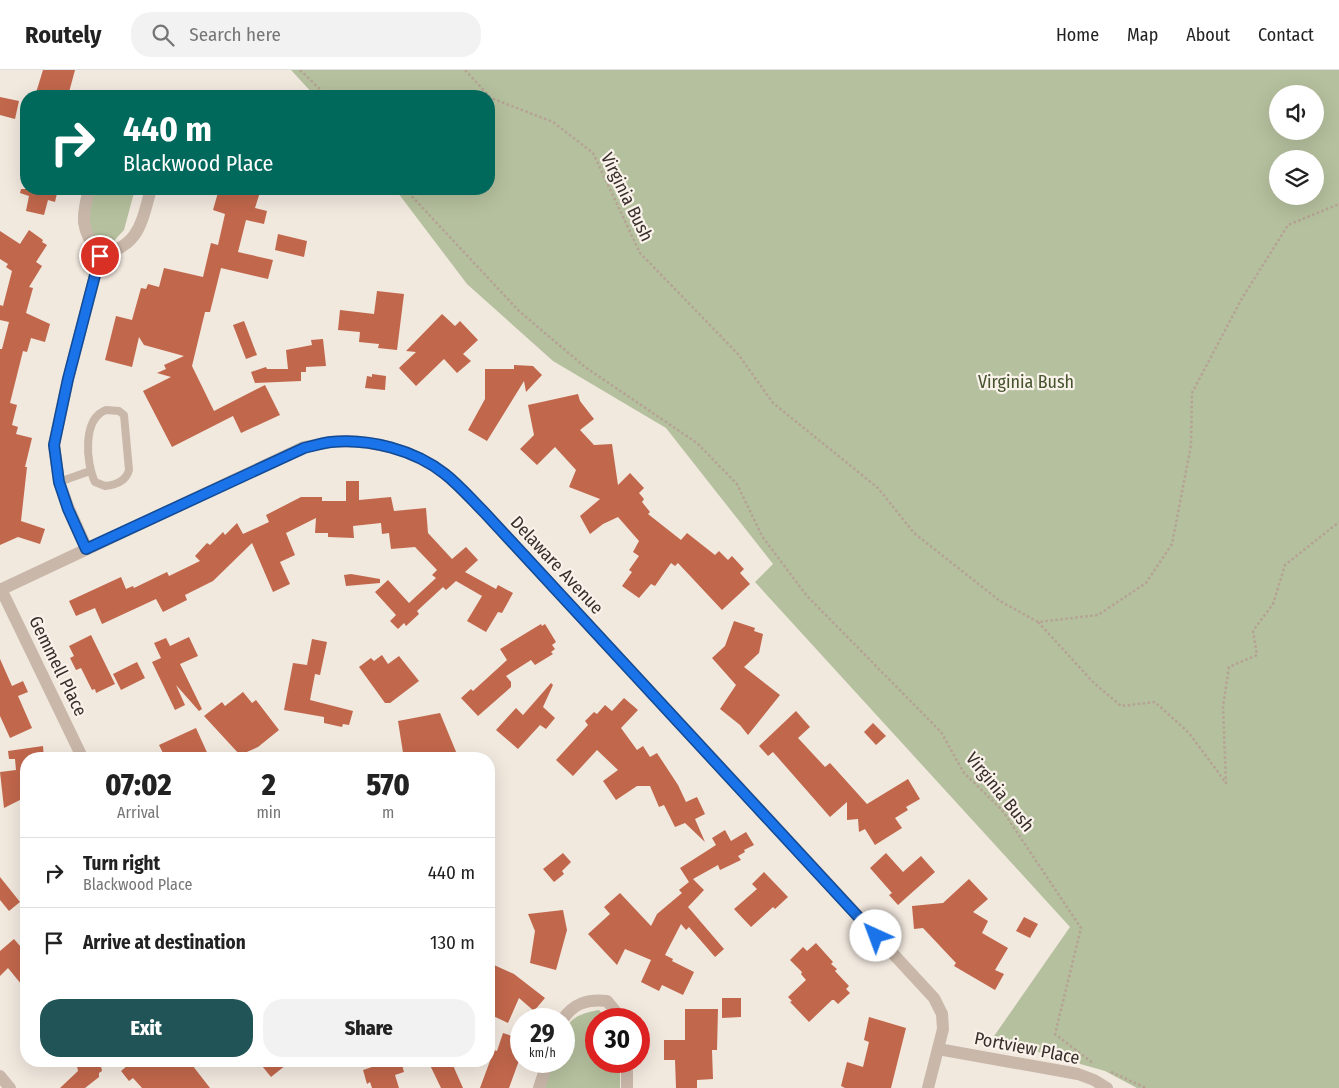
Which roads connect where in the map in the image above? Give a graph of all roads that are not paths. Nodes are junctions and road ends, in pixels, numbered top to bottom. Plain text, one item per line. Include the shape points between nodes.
1 (88, 195) edge
2 (149, 195) edge
3 (100, 256) junction
4 (90, 471) junction
5 (59, 482) junction
6 (86, 549) junction
7 (0, 589) edge
8 (80, 752) edge
9 (573, 1008) edge
10 (613, 1008) edge
11 (938, 1049) junction
12 (544, 1073) edge
13 (627, 1073) edge
14 (0, 1076) edge
15 (10, 1088) edge
16 (538, 1088) edge
17 (627, 1088) edge
18 (928, 1088) edge
19 (1107, 1088) edge

1 - 3 street via 83,220 90,242
2 - 3 street via 136,236 116,252
3 - 5 street via 57,424 54,445
4 - 4 lane via 89,436 97,415 106,410 119,411 124,415 127,432 128,476 116,484 105,486 95,482
4 - 5 lane
5 - 6 street
6 - 7 street, Delaware Avenue
6 - 11 street, Delaware Avenue via 304,448 331,442 356,442 401,450 427,462 484,512 934,998 942,1014 943,1029
7 - 8 street, Gemmell Place
9 - 10 street via 595,1000 607,1001
11 - 18 street, Delaware Avenue
11 - 19 street, Portview Place via 1078,1074
12 - 16 street
13 - 17 street
14 - 15 street

